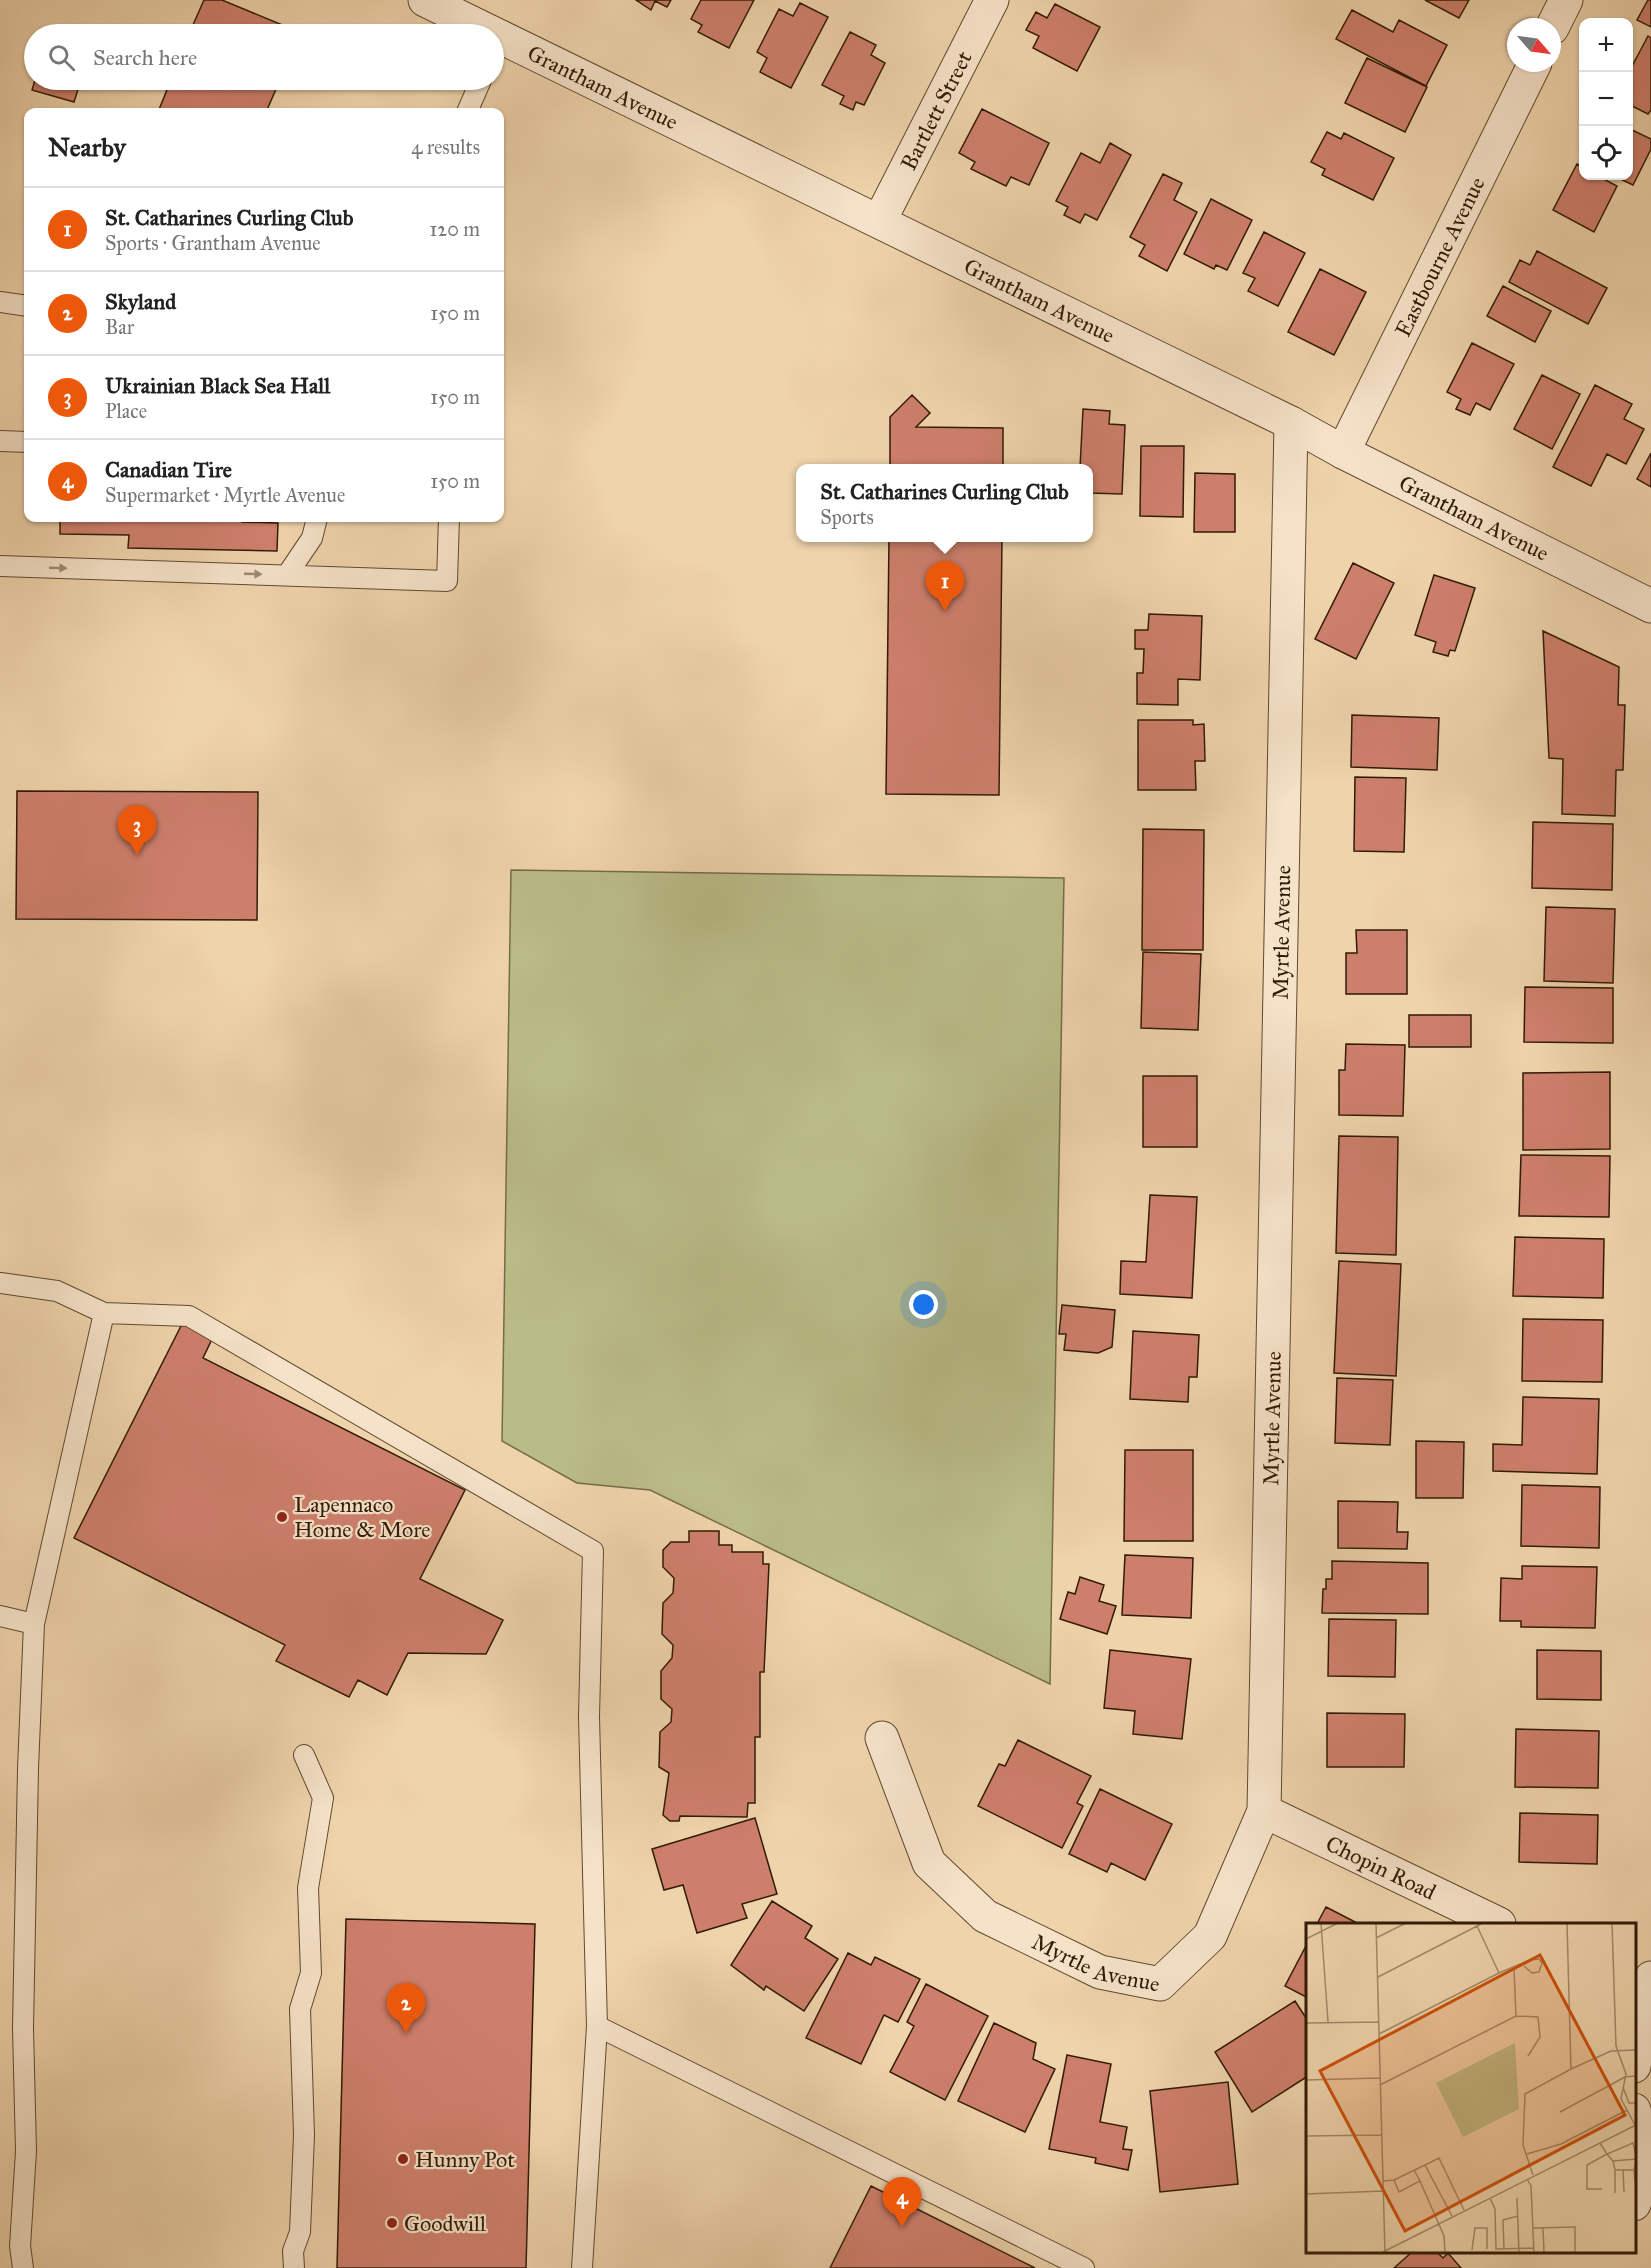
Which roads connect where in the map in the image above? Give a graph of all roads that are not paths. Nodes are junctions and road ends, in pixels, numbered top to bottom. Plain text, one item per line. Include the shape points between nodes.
1 (425, 0) edge
2 (992, 0) edge
3 (1566, 0) edge
4 (1557, 18) edge
5 (465, 24) edge
6 (504, 47) edge
7 (1531, 72) edge
8 (477, 90) edge
9 (469, 108) edge
10 (880, 220) junction
11 (0, 302) edge
12 (24, 305) edge
13 (1291, 423) junction
14 (0, 441) edge
15 (24, 442) edge
16 (1343, 452) junction
17 (316, 522) edge
18 (449, 522) edge
19 (0, 566) edge
20 (287, 575) junction
21 (1651, 606) edge
22 (0, 1283) edge
23 (104, 1313) junction
24 (0, 1616) edge
25 (34, 1624) junction
26 (882, 1738) dead end
27 (304, 1755) dead end
28 (1264, 1811) junction
29 (1497, 1923) edge
30 (1644, 1988) edge
31 (597, 2026) junction
32 (1636, 2057) edge
33 (1636, 2114) edge
34 (1636, 2201) edge
35 (22, 2268) edge
36 (294, 2268) edge
37 (582, 2268) edge
38 (1084, 2268) edge

1 - 5 street, Grantham Avenue
2 - 10 street, Bartlett Street
3 - 4 street
6 - 10 street, Grantham Avenue
7 - 16 street, Eastbourne Avenue
8 - 9 lane
10 - 13 street, Grantham Avenue
11 - 12 lane
13 - 16 street, Grantham Avenue
13 - 28 street, Myrtle Avenue
14 - 15 lane
16 - 21 street, Grantham Avenue
17 - 20 lane via 312,538
18 - 20 lane via 447,581
19 -> 20 lane
22 - 23 lane via 57,1291
23 - 25 lane
23 - 31 lane via 189,1316 593,1551 589,1717
24 - 25 lane
25 - 35 lane via 23,2028 26,2151
26 - 28 street, Myrtle Avenue via 929,1863 985,1916 1100,1972 1160,1984 1210,1936
27 - 36 lane via 323,1798 308,1888 310,1973 300,2009 304,2135 300,2232 293,2252
28 - 29 street, Chopin Road
30 - 32 street
31 - 37 lane
31 - 38 lane
33 - 34 street via 1649,2164

